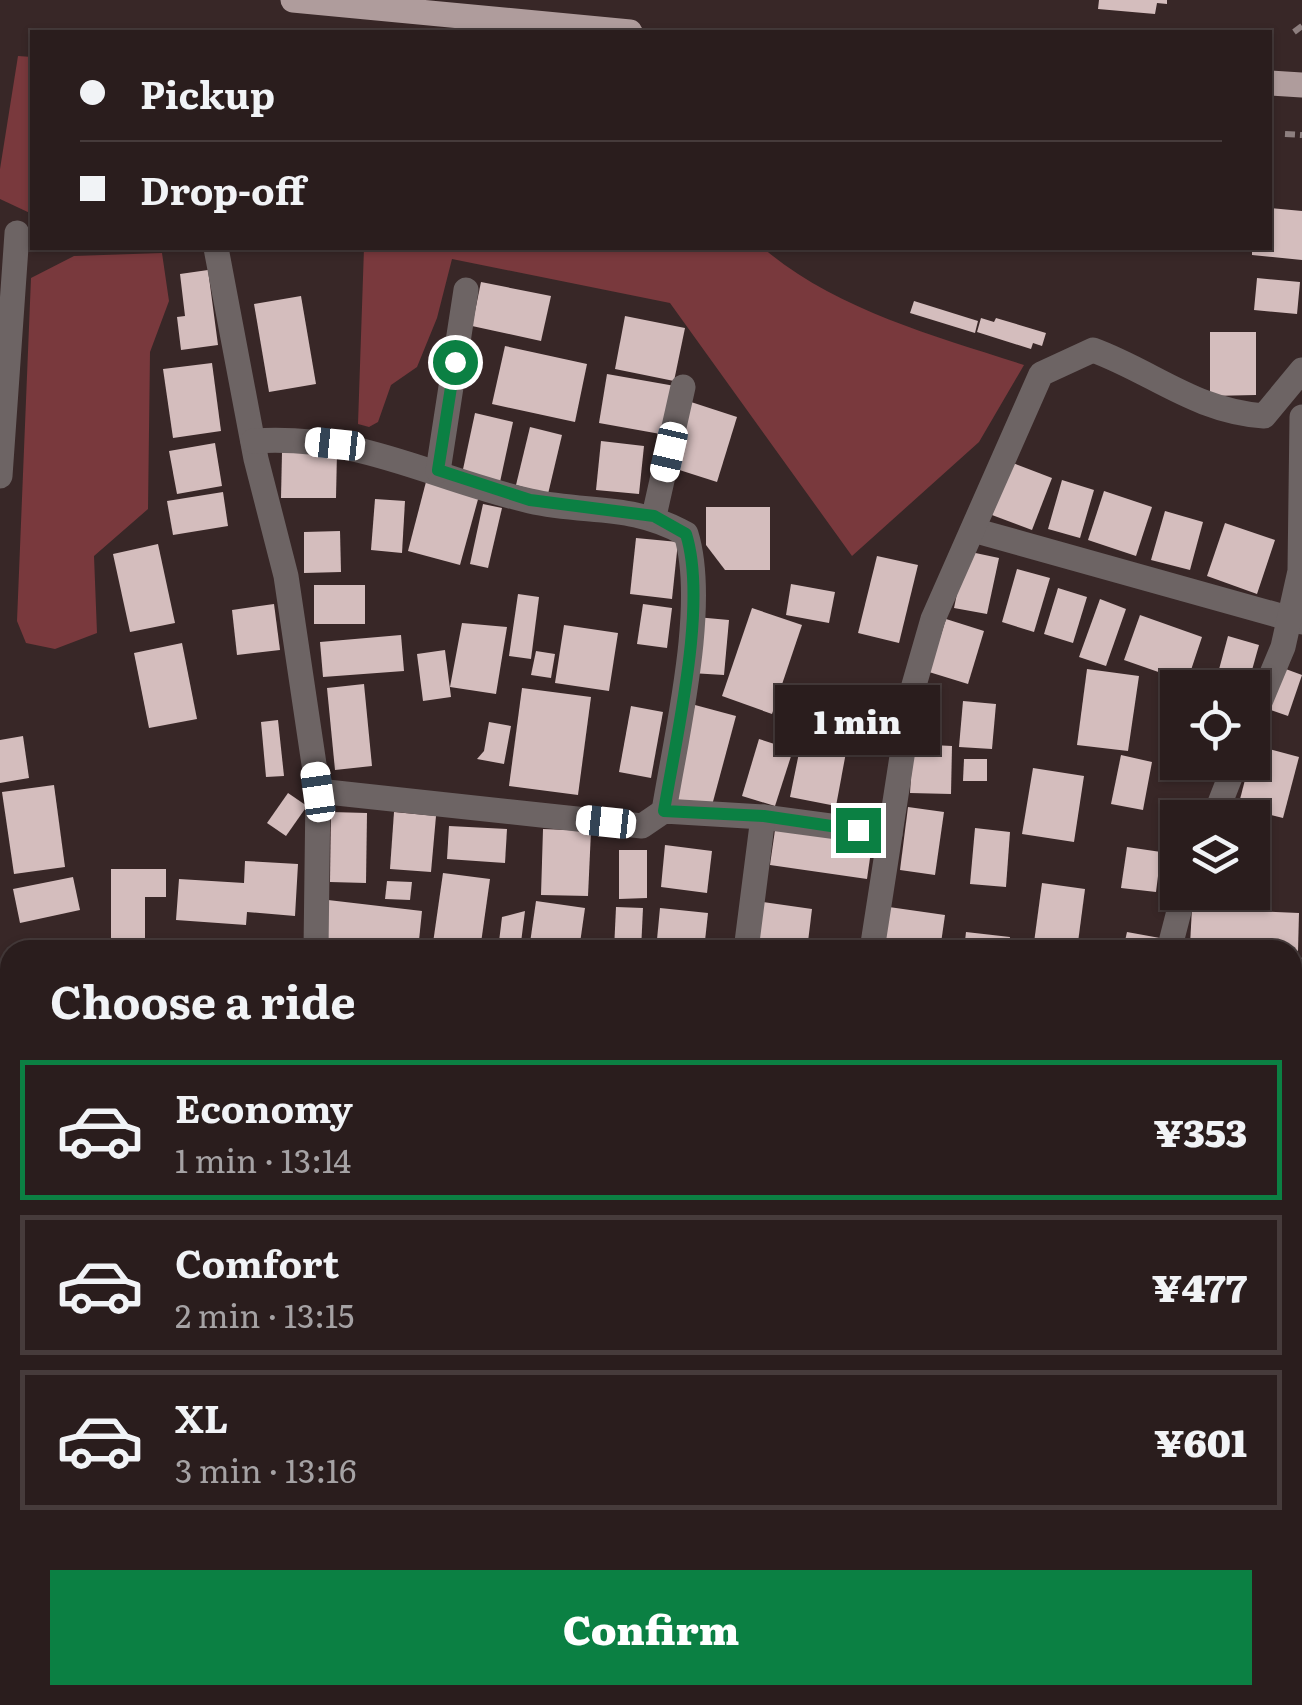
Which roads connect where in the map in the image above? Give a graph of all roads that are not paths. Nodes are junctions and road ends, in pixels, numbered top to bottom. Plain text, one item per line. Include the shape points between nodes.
1 (294, 0) edge
2 (454, 25) edge
3 (580, 30) edge
4 (1272, 83) edge
5 (1302, 85) edge
6 (14, 231) edge
7 (216, 250) edge
8 (466, 290) dead end
9 (1302, 370) edge
10 (683, 387) dead end
11 (1302, 417) edge
12 (253, 441) junction
13 (438, 470) junction
14 (0, 476) edge
15 (654, 516) junction
16 (974, 530) junction
17 (1296, 621) edge
18 (1270, 680) edge
19 (318, 792) junction
20 (664, 811) junction
21 (764, 816) junction
22 (890, 834) junction
23 (1179, 910) edge
24 (316, 940) edge
25 (747, 940) edge
26 (874, 940) edge
27 (1172, 940) edge

1 - 2 main road
2 - 3 main road
4 - 5 main road
6 - 14 street
7 - 12 street
8 - 13 street
9 - 16 street via 1264,416 1175,393 1092,350 1041,374
10 - 15 street
11 - 17 street
12 - 13 street via 335,444
12 - 19 street via 286,576
13 - 15 street via 530,500
15 - 20 street via 686,534 695,563
16 - 17 street
16 - 22 street via 932,620 917,674
17 - 18 street
19 - 20 street via 642,826
19 - 24 street
20 - 21 street
21 - 22 street
21 - 25 street
22 - 26 street
23 - 27 street

